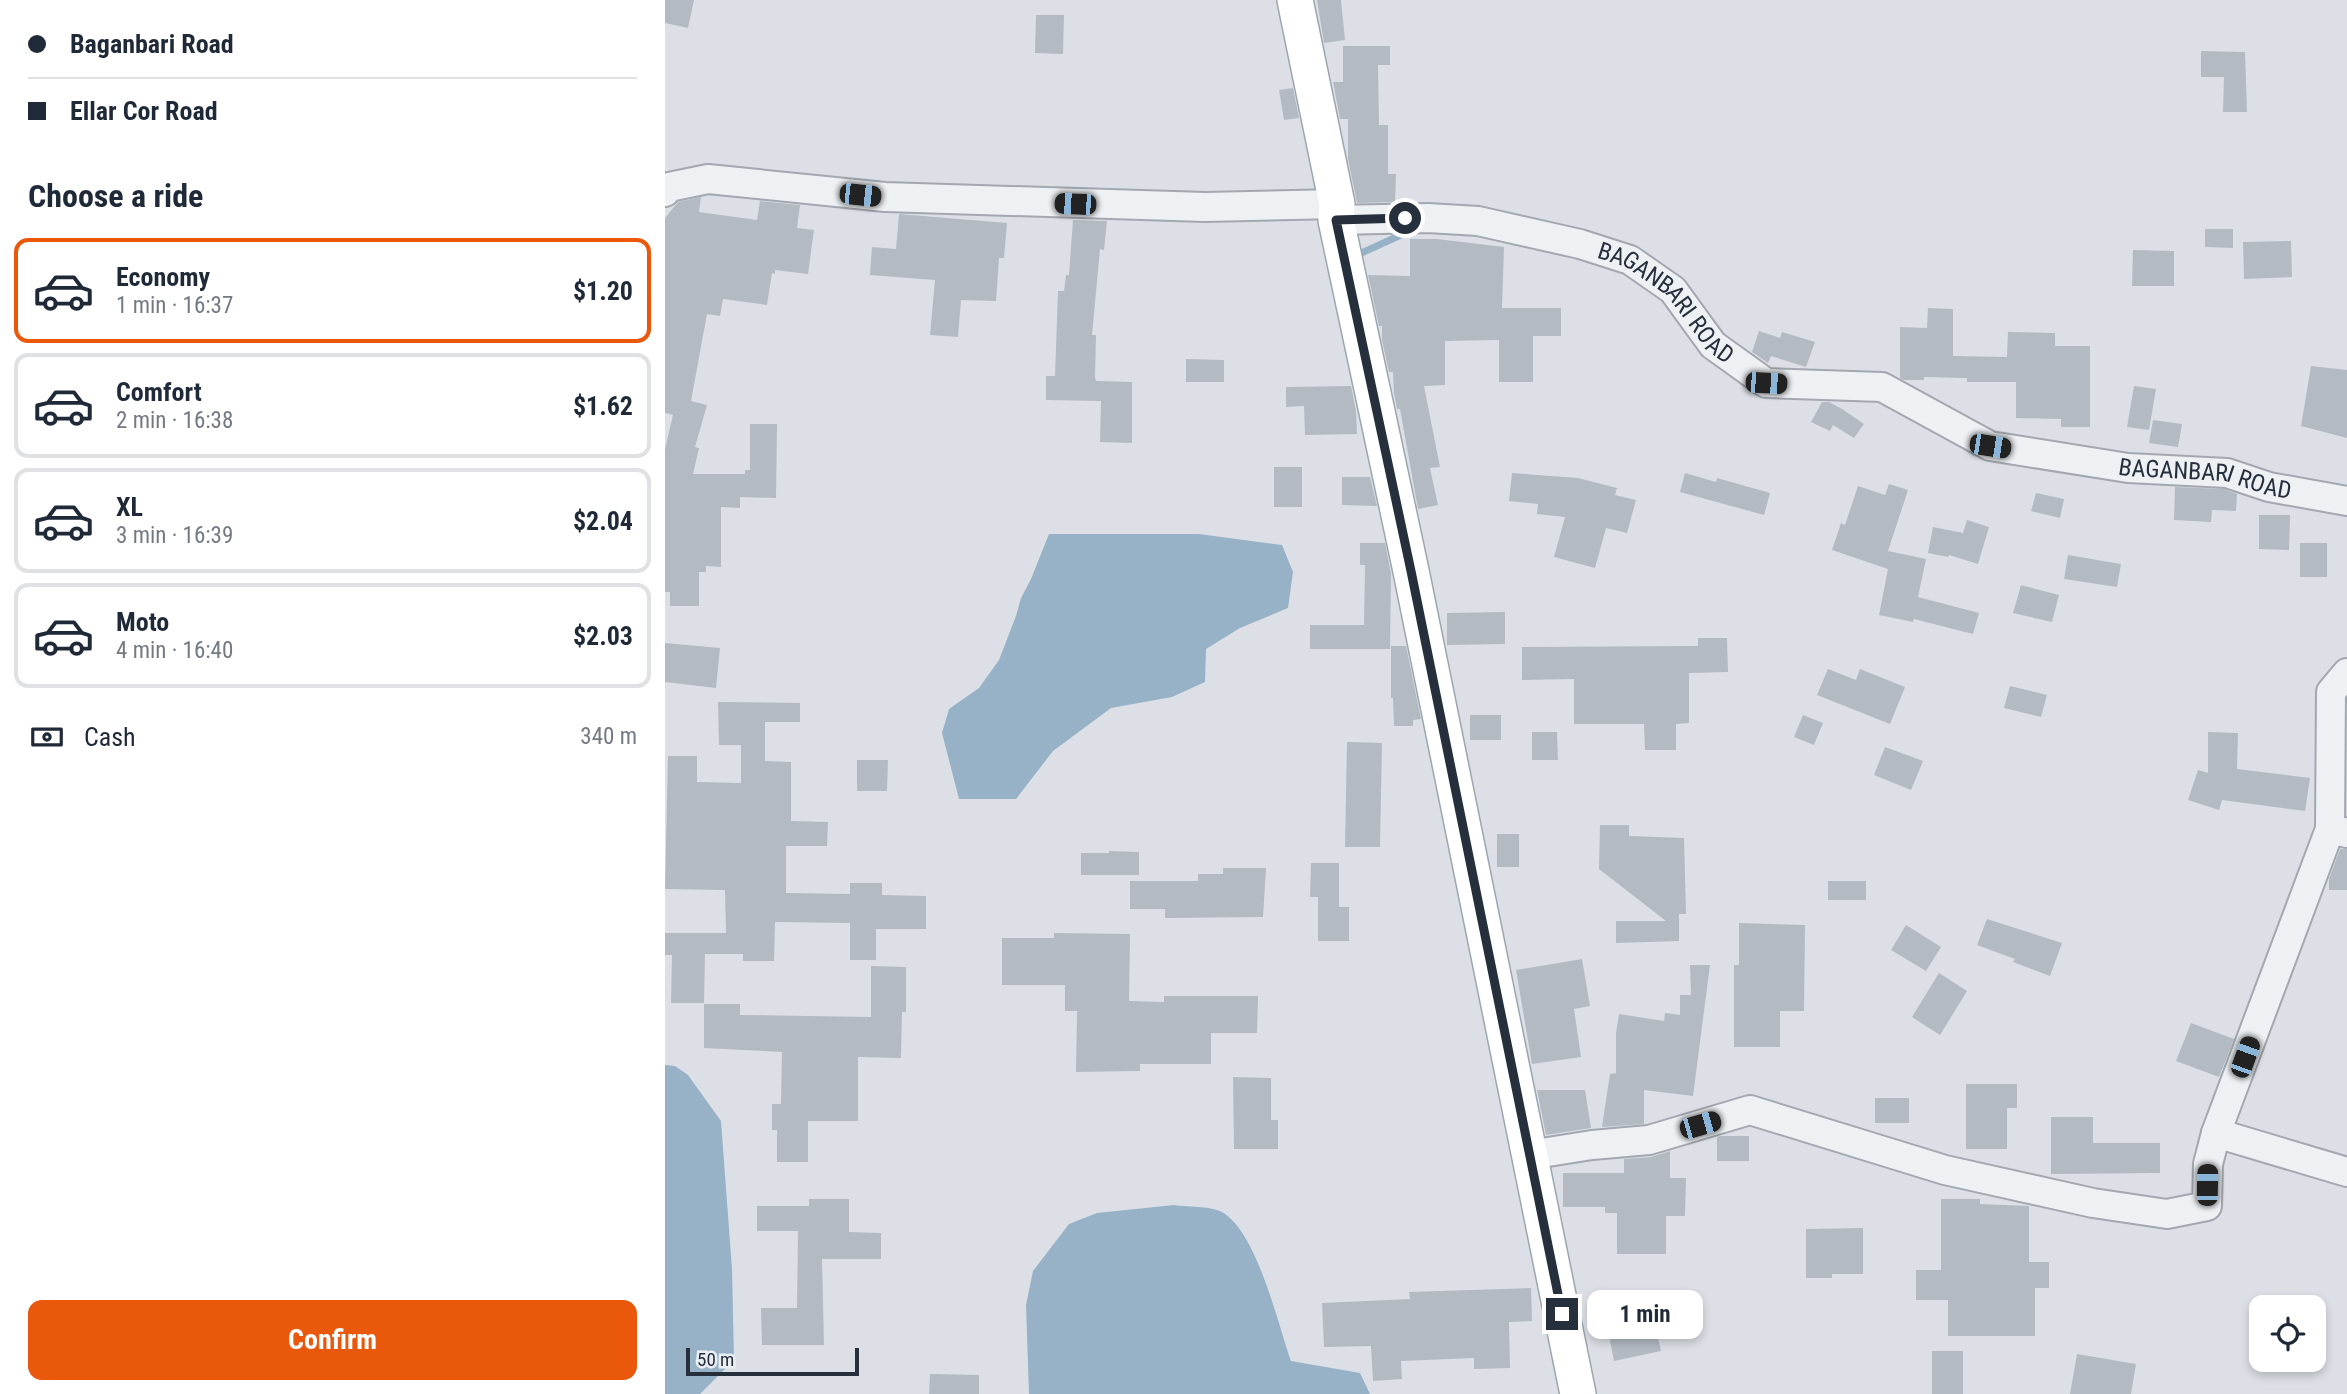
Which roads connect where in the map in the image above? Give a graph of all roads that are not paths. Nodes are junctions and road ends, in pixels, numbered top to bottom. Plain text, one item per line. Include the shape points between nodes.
1 (1294, 0) edge
2 (665, 192) edge
3 (1336, 212) junction
4 (2347, 501) edge
5 (2347, 673) edge
6 (2338, 831) edge
7 (2216, 1133) junction
8 (1529, 1154) junction
9 (2347, 1172) edge
10 (1578, 1394) edge

1 - 3 main road
2 - 3 street, BAGANBARI ROAD via 669,187 708,179 885,197
3 - 4 street, BAGANBARI ROAD via 1478,221 1630,260 1673,290 1713,345 1766,383 1882,387 1990,446 2128,468 2227,473
3 - 8 main road
5 - 6 street via 2331,692
6 - 7 street
7 - 8 street via 2208,1164 2207,1206 2167,1214 2093,1203 1945,1170 1750,1110 1649,1140
7 - 9 street
8 - 10 main road

